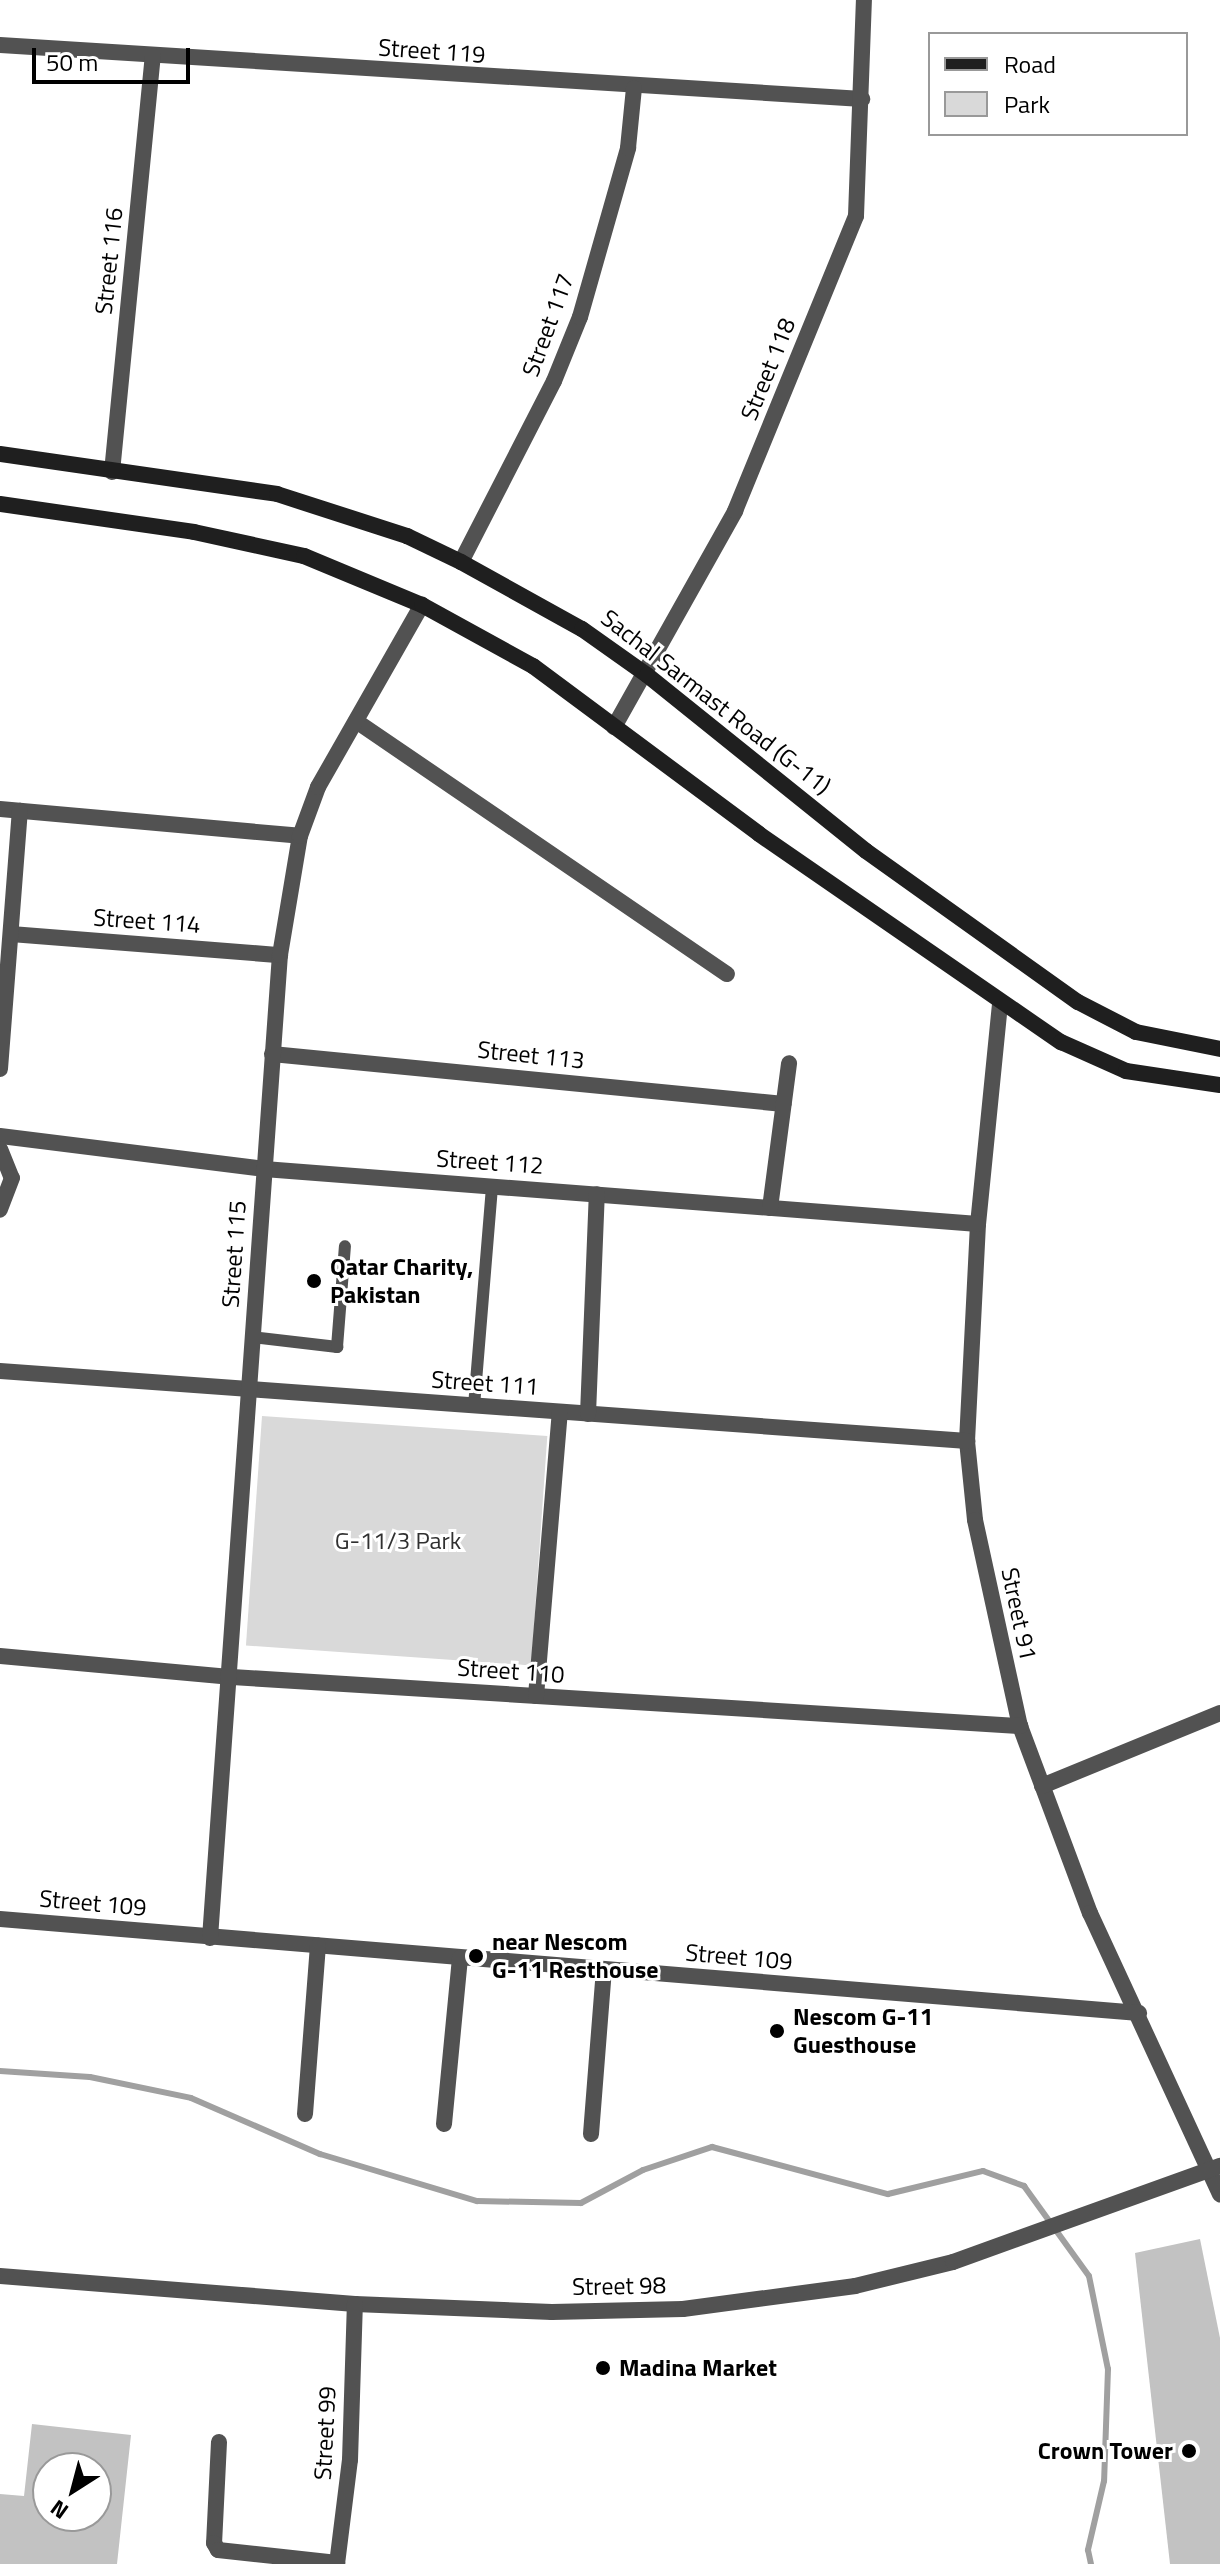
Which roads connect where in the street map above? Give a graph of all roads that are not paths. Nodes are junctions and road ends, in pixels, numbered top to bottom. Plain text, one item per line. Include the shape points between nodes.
1 (864, 0) edge
2 (0, 45) edge
3 (153, 56) junction
4 (634, 88) junction
5 (862, 99) junction
6 (0, 454) edge
7 (112, 472) junction
8 (0, 504) edge
9 (461, 562) junction
10 (422, 605) junction
11 (647, 675) junction
12 (356, 721) junction
13 (614, 727) junction
14 (0, 809) edge
15 (20, 811) junction
16 (300, 836) junction
17 (11, 934) junction
18 (280, 955) junction
19 (727, 974) dead end
20 (1000, 1004) junction
21 (1220, 1049) edge
22 (272, 1054) junction
23 (789, 1063) dead end
24 (0, 1069) edge
25 (1220, 1085) edge
26 (784, 1104) junction
27 (0, 1136) edge
28 (0, 1149) edge
29 (264, 1169) junction
30 (492, 1186) junction
31 (597, 1194) junction
32 (770, 1208) junction
33 (0, 1210) edge
34 (978, 1224) junction
35 (345, 1246) dead end
36 (252, 1337) junction
37 (0, 1371) edge
38 (249, 1391) junction
39 (474, 1406) junction
40 (560, 1412) junction
41 (588, 1414) junction
42 (967, 1441) junction
43 (0, 1656) edge
44 (232, 1677) junction
45 (536, 1696) junction
46 (1220, 1713) edge
47 (1020, 1726) junction
48 (1042, 1786) junction
49 (0, 1919) edge
50 (210, 1938) junction
51 (318, 1946) junction
52 (460, 1958) junction
53 (604, 1970) junction
54 (1139, 2013) junction
55 (305, 2114) dead end
56 (444, 2124) dead end
57 (591, 2134) dead end
58 (1216, 2168) edge
59 (1220, 2194) edge
60 (0, 2276) edge
61 (355, 2304) junction
62 (219, 2442) dead end
63 (337, 2563) edge

1 - 5 street, Street 118
2 - 3 street, Street 119
3 - 4 street, Street 119
3 - 7 street, Street 116
4 - 5 street, Street 119
4 - 9 street, Street 117 via 617,192 580,317 554,381
5 - 11 street, Street 118 via 856,216 735,511
6 - 7 main road, Sachal Sarmast Road (G-11)
7 - 9 main road, Sachal Sarmast Road (G-11) via 277,494 407,536
8 - 10 main road via 194,532 304,556
9 - 11 main road, Sachal Sarmast Road (G-11) via 582,629
10 - 12 street, Street 115
10 - 13 main road via 533,666
11 - 13 street, Street 118
11 - 21 main road, Sachal Sarmast Road (G-11) via 866,851 1078,1002 1136,1032
12 - 16 street, Street 115 via 318,787
12 - 19 street
13 - 20 main road
14 - 15 street
15 - 16 street
15 - 17 street
16 - 18 street, Street 115
17 - 18 street, Street 114
17 - 24 street
18 - 22 street, Street 115
20 - 25 main road via 1061,1042 1126,1071
20 - 34 street, Street 91
22 - 26 street, Street 113
22 - 29 street, Street 115
23 - 26 street
26 - 32 street
27 - 29 street, Street 112
28 - 33 street via 12,1178
29 - 30 street, Street 112
29 - 36 street, Street 115
30 - 31 street, Street 112
30 - 39 lane
31 - 32 street, Street 112
31 - 41 street
32 - 34 street, Street 112
34 - 42 street, Street 91
35 - 36 lane via 337,1347
36 - 38 street, Street 115
37 - 38 street, Street 111
38 - 39 street, Street 111
38 - 44 street, Street 115
39 - 40 street, Street 111
40 - 41 street, Street 111
40 - 45 street
41 - 42 street, Street 111
42 - 47 street, Street 91 via 975,1520
43 - 44 street, Street 110
44 - 45 street, Street 110
44 - 50 street, Street 115
45 - 47 street, Street 110
46 - 48 street
47 - 48 street, Street 91
48 - 54 street, Street 91 via 1090,1913
49 - 50 street, Street 109
50 - 51 street, Street 109
51 - 52 street, Street 109
51 - 55 street
52 - 53 street, Street 109
52 - 56 street
53 - 54 street, Street 109
53 - 57 street
54 - 58 street, Street 91
58 - 59 street, Street 91
58 - 61 street, Street 98 via 953,2262 855,2286 683,2309 552,2312
60 - 61 street, Street 98
61 - 63 street, Street 99 via 350,2460
62 - 63 street via 214,2543 218,2550

